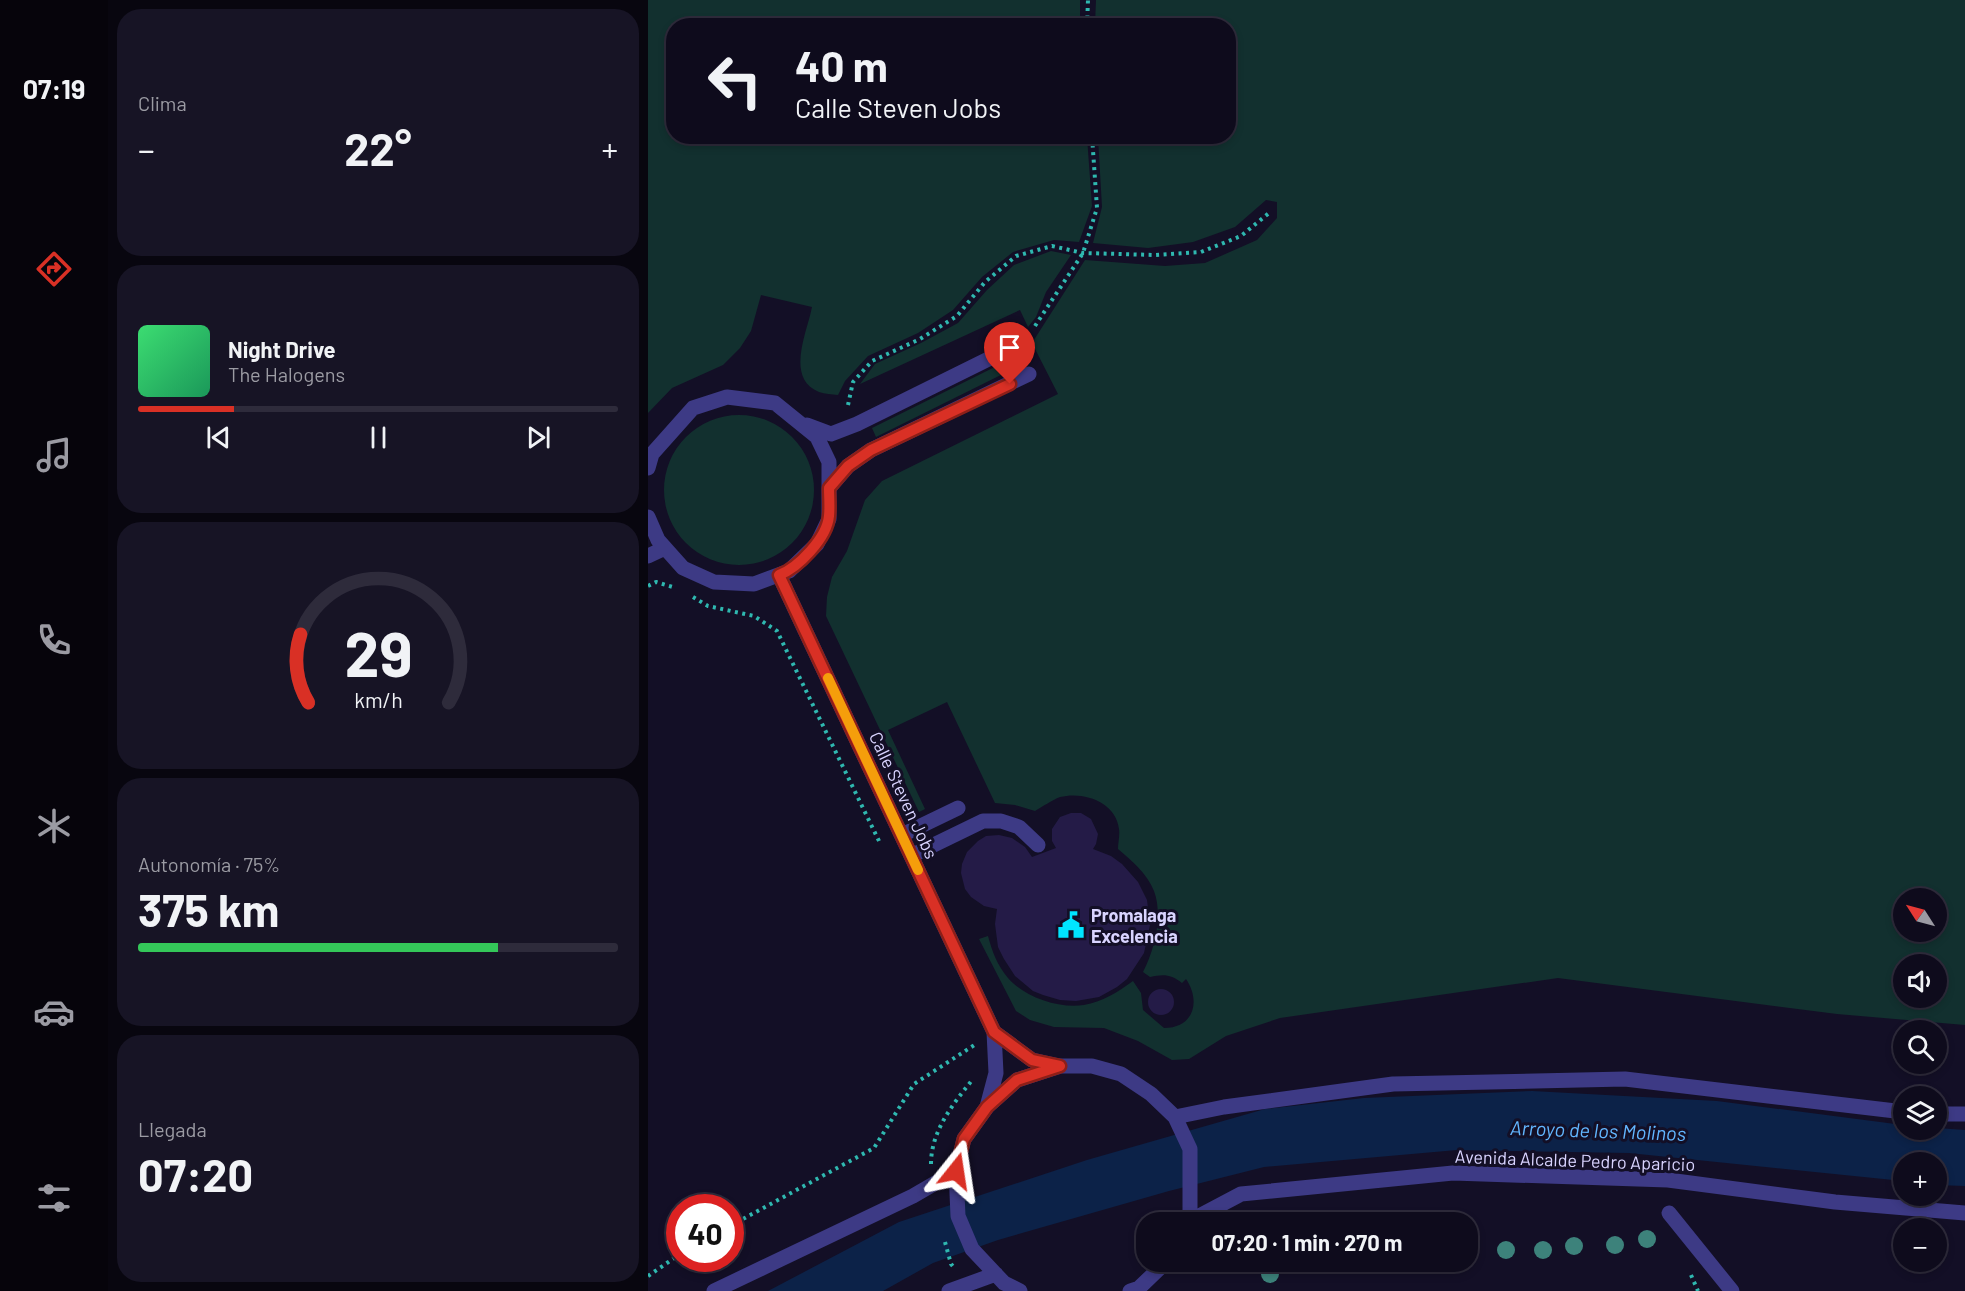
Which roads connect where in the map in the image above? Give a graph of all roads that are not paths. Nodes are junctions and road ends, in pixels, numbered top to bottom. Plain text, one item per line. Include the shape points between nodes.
1 (1025, 341) road end
2 (1029, 374) dead end
3 (799, 422) junction
4 (648, 468) edge
5 (829, 488) junction
6 (648, 517) edge
7 (665, 548) junction
8 (648, 556) edge
9 (779, 575) junction
10 (958, 808) dead end
11 (902, 835) junction
12 (1038, 845) dead end
13 (911, 856) junction
14 (994, 1032) junction
15 (1060, 1066) junction
16 (987, 1107) junction
17 (1893, 1111) edge
18 (1947, 1113) edge
19 (1965, 1114) edge
20 (1175, 1117) junction
21 (956, 1171) junction
22 (1190, 1212) edge
23 (1208, 1212) edge
24 (1669, 1213) dead end
25 (1965, 1213) edge
26 (1156, 1272) edge
27 (996, 1274) junction
28 (714, 1291) edge
29 (949, 1291) edge
30 (1020, 1291) edge
31 (1130, 1291) edge
32 (1732, 1291) edge

1 - 3 street via 831,434
2 - 5 street via 871,450 848,466
3 - 4 street via 775,403 727,397 693,408 652,454
3 - 5 street via 817,437 829,462
5 - 9 street via 829,519 817,544 789,571
6 - 7 street
7 - 8 street
7 - 9 street via 683,568 714,582 754,584
9 - 11 street, Calle Steven Jobs
10 - 11 street
11 - 13 street, Calle Steven Jobs
12 - 13 street via 1019,827 1001,820 983,821
13 - 14 street, Calle Steven Jobs
14 - 15 street, Calle Steven Jobs via 1032,1060
14 - 16 street, Calle Steven Jobs via 996,1073
15 - 16 street, Avenida Alcalde Pedro Aparicio via 1017,1080
15 - 20 street, Avenida Alcalde Pedro Aparicio via 1092,1066 1122,1074
16 - 21 street, Avenida Alcalde Pedro Aparicio via 964,1139
17 - 20 street via 1625,1079 1393,1084
18 - 19 street
20 - 22 street, Avenida Alcalde Pedro Aparicio via 1190,1149
21 - 27 street, Avenida Alcalde Pedro Aparicio via 958,1216 972,1249
21 - 28 street
23 - 25 street, Avenida Alcalde Pedro Aparicio via 1241,1194 1453,1173 1668,1180 1835,1202
24 - 32 street
26 - 31 street
27 - 29 street
27 - 30 street, Avenida Alcalde Pedro Aparicio

